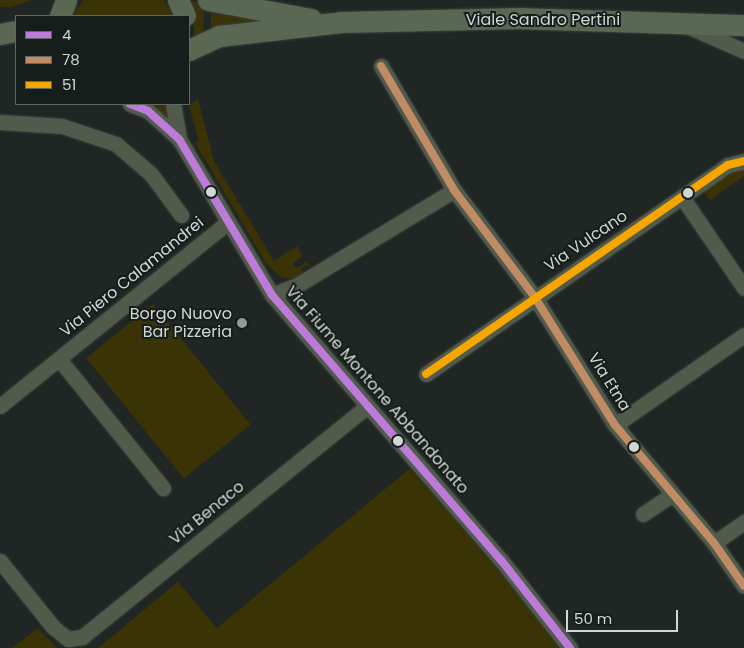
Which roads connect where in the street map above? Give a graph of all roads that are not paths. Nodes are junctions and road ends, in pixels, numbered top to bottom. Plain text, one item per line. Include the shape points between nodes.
1 (178, 0) edge
2 (208, 0) edge
3 (185, 15) edge
4 (676, 21) junction
5 (341, 22) junction
6 (744, 25) edge
7 (190, 50) edge
8 (744, 51) edge
9 (381, 66) dead end
10 (133, 105) edge
11 (173, 105) edge
12 (0, 122) edge
13 (179, 139) junction
14 (744, 161) edge
15 (454, 190) junction
16 (682, 198) junction
17 (181, 215) dead end
18 (227, 223) junction
19 (744, 288) edge
20 (272, 295) junction
21 (534, 296) junction
22 (744, 335) edge
23 (58, 359) junction
24 (426, 374) dead end
25 (0, 406) edge
26 (366, 407) junction
27 (615, 425) junction
28 (162, 488) dead end
29 (673, 494) junction
30 (643, 514) dead end
31 (744, 522) edge
32 (714, 543) junction
33 (0, 561) edge
34 (744, 586) edge
35 (570, 648) edge

1 - 3 main road
2 - 5 main road, Viale Sandro Pertini via 265,13
4 - 5 main road, Viale Sandro Pertini via 519,18
4 - 6 main road, Viale Sandro Pertini
4 - 8 street
5 - 7 main road, Viale Sandro Pertini via 220,36
9 - 15 street, Via Etna
10 - 13 street, Via Fiume Montone Abbandonato via 148,110
11 - 13 street, Via Fiume Montone Abbandonato
12 - 17 street via 62,126 116,144 151,174
13 - 18 street, Via Fiume Montone Abbandonato
14 - 16 street, Via Vulcano via 728,165
15 - 20 street via 299,284
15 - 21 street, Via Etna
16 - 19 street
16 - 21 street, Via Vulcano
18 - 20 street, Via Fiume Montone Abbandonato
18 - 23 street, Via Piero Calamandrei
20 - 26 street, Via Fiume Montone Abbandonato
21 - 24 street, Via Vulcano
21 - 27 street, Via Etna
22 - 27 street
23 - 25 street, Via Piero Calamandrei
23 - 28 street, Via Piero Calamandrei
26 - 33 street, Via Benaco via 82,637 68,639 52,627
26 - 35 street, Via Fiume Montone Abbandonato via 501,560
27 - 29 street, Via Etna
29 - 30 street
29 - 32 street, Via Etna
31 - 32 street
32 - 34 street, Via Etna

